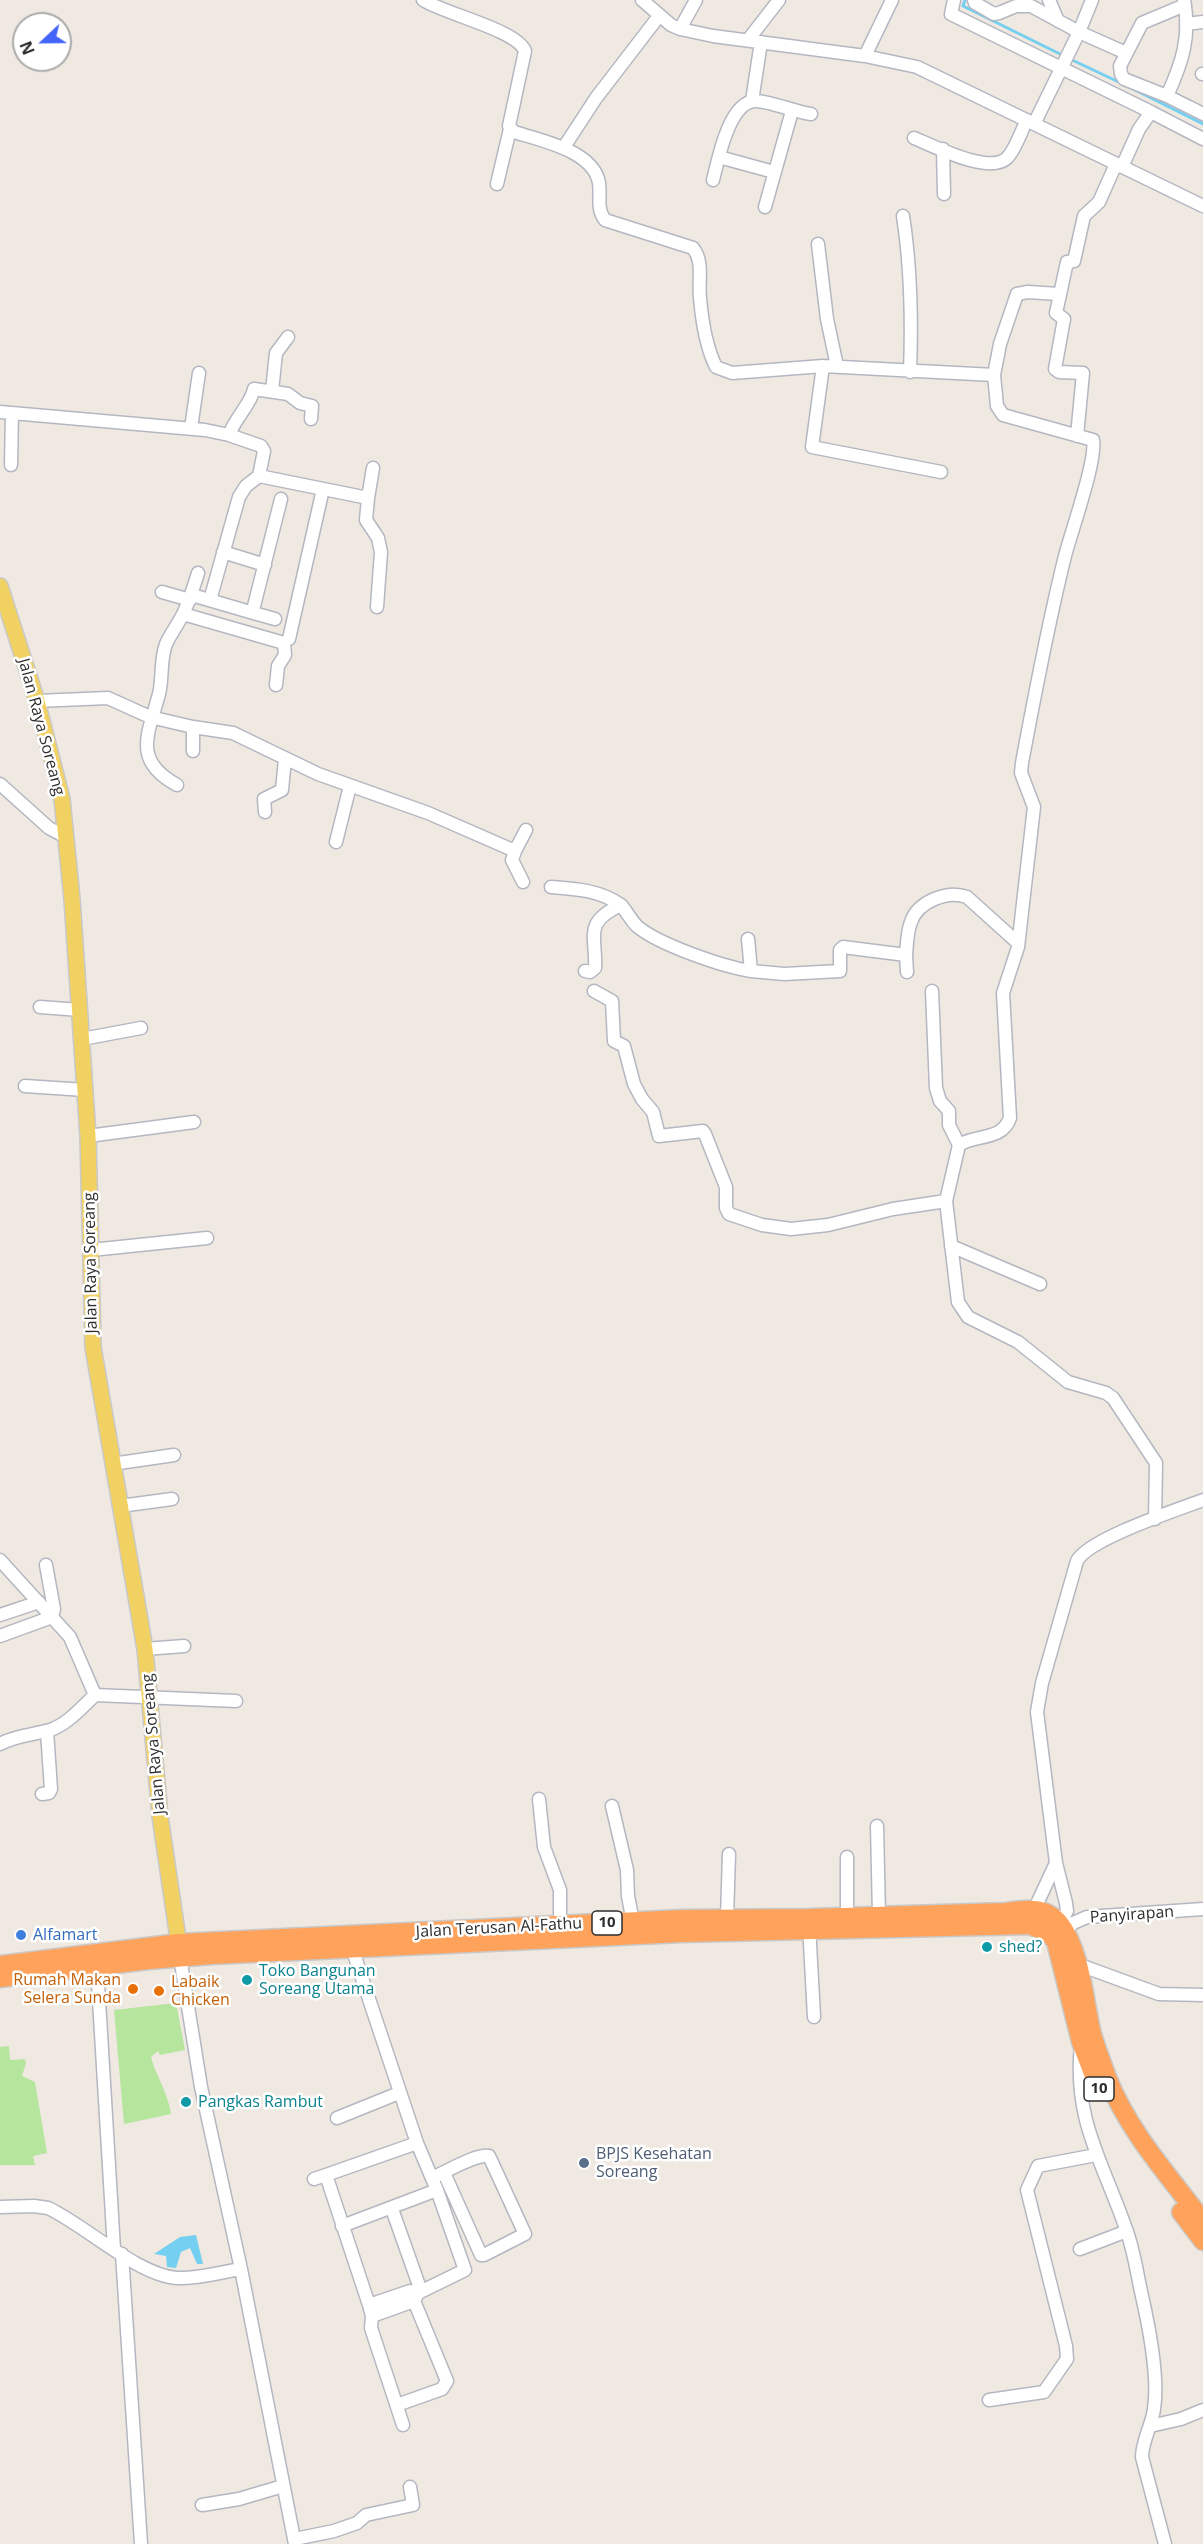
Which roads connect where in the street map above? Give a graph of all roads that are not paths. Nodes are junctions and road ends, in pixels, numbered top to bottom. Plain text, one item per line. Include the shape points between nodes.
1 (423, 0) edge
2 (642, 0) edge
3 (696, 0) edge
4 (779, 0) edge
5 (892, 0) edge
6 (954, 0) edge
7 (974, 0) edge
8 (1049, 0) edge
9 (1092, 0) edge
10 (1032, 3) edge
11 (1184, 3) edge
12 (659, 16) junction
13 (1058, 21) junction
14 (1203, 22) edge
15 (1186, 24) junction
16 (680, 29) junction
17 (1079, 32) junction
18 (748, 40) junction
19 (761, 42) junction
20 (1126, 53) junction
21 (865, 56) junction
22 (1065, 62) junction
23 (1167, 96) junction
24 (752, 101) junction
25 (792, 111) junction
26 (1151, 112) junction
27 (811, 114) dead end
28 (1203, 114) edge
29 (1031, 122) junction
30 (510, 129) junction
31 (914, 138) dead end
32 (1203, 139) edge
33 (564, 147) junction
34 (943, 149) junction
35 (719, 157) junction
36 (970, 160) junction
37 (1119, 165) junction
38 (943, 171) junction
39 (774, 172) junction
40 (713, 180) dead end
41 (497, 184) dead end
42 (944, 194) dead end
43 (1203, 206) edge
44 (765, 207) dead end
45 (903, 216) dead end
46 (818, 244) dead end
47 (1058, 294) junction
48 (288, 337) dead end
49 (823, 366) junction
50 (837, 366) junction
51 (910, 372) junction
52 (199, 373) dead end
53 (994, 375) junction
54 (272, 391) junction
55 (6, 413) edge
56 (311, 419) dead end
57 (191, 428) junction
58 (228, 435) junction
59 (1077, 436) junction
60 (11, 465) dead end
61 (373, 468) dead end
62 (941, 472) dead end
63 (259, 476) junction
64 (323, 489) junction
65 (368, 498) junction
66 (280, 499) dead end
67 (223, 552) junction
68 (265, 565) junction
69 (198, 573) dead end
70 (0, 586) edge
71 (162, 592) dead end
72 (191, 597) junction
73 (210, 600) junction
74 (377, 607) dead end
75 (250, 612) junction
76 (183, 614) junction
77 (275, 619) dead end
78 (289, 639) dead end
79 (276, 685) dead end
80 (37, 701) junction
81 (150, 717) junction
82 (193, 727) junction
83 (193, 751) dead end
84 (285, 759) junction
85 (0, 784) edge
86 (177, 786) dead end
87 (350, 786) junction
88 (265, 812) dead end
89 (526, 830) dead end
90 (66, 837) junction
91 (336, 842) dead end
92 (515, 851) junction
93 (523, 882) dead end
94 (551, 886) dead end
95 (621, 905) junction
96 (748, 939) dead end
97 (1018, 944) junction
98 (906, 955) junction
99 (585, 971) dead end
100 (751, 971) junction
101 (907, 972) dead end
102 (594, 991) dead end
103 (932, 991) dead end
104 (40, 1007) dead end
105 (80, 1010) junction
106 (141, 1028) dead end
107 (82, 1039) junction
108 (25, 1086) dead end
109 (85, 1090) junction
110 (194, 1122) dead end
111 (88, 1136) junction
112 (958, 1145) junction
113 (946, 1201) junction
114 (207, 1238) dead end
115 (951, 1246) junction
116 (91, 1250) junction
117 (1040, 1284) dead end
118 (174, 1455) dead end
119 (112, 1464) junction
120 (172, 1499) dead end
121 (1203, 1500) edge
122 (120, 1506) junction
123 (1155, 1519) junction
124 (0, 1560) edge
125 (46, 1565) dead end
126 (39, 1602) junction
127 (0, 1615) edge
128 (52, 1617) junction
129 (0, 1636) edge
130 (184, 1646) dead end
131 (145, 1649) junction
132 (94, 1695) junction
133 (150, 1697) junction
134 (236, 1701) dead end
135 (47, 1731) junction
136 (0, 1744) edge
137 (42, 1794) dead end
138 (539, 1799) dead end
139 (612, 1806) dead end
140 (877, 1826) dead end
141 (729, 1854) dead end
142 (847, 1857) dead end
143 (1056, 1863) junction
144 (1203, 1909) edge
145 (879, 1915) junction
146 (847, 1916) junction
147 (1032, 1917) junction
148 (727, 1918) junction
149 (809, 1924) junction
150 (560, 1925) junction
151 (622, 1927) junction
152 (1062, 1928) junction
153 (352, 1948) junction
154 (180, 1950) junction
155 (1077, 1964) junction
156 (0, 1965) edge
157 (97, 1967) junction
158 (0, 1978) edge
159 (1203, 1995) edge
160 (814, 2017) dead end
161 (1087, 2039) junction
162 (399, 2093) junction
163 (336, 2118) dead end
164 (417, 2143) junction
165 (1096, 2155) junction
166 (444, 2173) junction
167 (326, 2175) junction
168 (314, 2179) dead end
169 (434, 2184) junction
170 (0, 2207) edge
171 (392, 2209) junction
172 (1203, 2221) edge
173 (342, 2226) junction
174 (1127, 2231) junction
175 (1203, 2241) edge
176 (1080, 2249) dead end
177 (118, 2251) junction
178 (241, 2269) junction
179 (416, 2294) junction
180 (370, 2310) junction
181 (989, 2400) dead end
182 (397, 2405) junction
183 (1203, 2410) edge
184 (403, 2425) dead end
185 (1150, 2426) junction
186 (283, 2486) junction
187 (410, 2487) dead end
188 (202, 2505) dead end
189 (295, 2542) edge
190 (141, 2544) edge
191 (1166, 2544) edge

1 - 30 street via 494,29 524,47
2 - 12 street
3 - 16 street
4 - 18 street
5 - 21 street
6 - 22 street via 951,14
7 - 10 street via 994,14
8 - 13 street
9 - 17 street
10 - 13 street
11 - 15 street
11 - 20 street via 1142,23
12 - 16 street
12 - 33 street
13 - 17 street
14 - 15 street
15 - 23 street via 1182,62
16 - 18 street
17 - 20 street
17 - 22 street
18 - 19 street
19 - 21 street
19 - 24 street
20 - 23 street via 1120,66 1124,79
21 - 29 street via 917,68
22 - 26 street
22 - 29 street
23 - 28 street
24 - 25 street
24 - 35 street via 738,110
25 - 27 street
25 - 39 street
26 - 32 street
26 - 37 street
29 - 36 street via 1006,159 981,164
29 - 37 street
30 - 33 street
30 - 41 street
31 - 34 street
33 - 49 street via 583,159 598,177 604,220 693,248 697,254 699,297 716,368 732,373
34 - 36 street
34 - 38 street
35 - 39 street
35 - 40 street
36 - 38 street
37 - 43 street
37 - 47 street via 1099,201 1084,216 1074,261 1067,262
38 - 42 street
39 - 44 street
45 - 51 street via 911,294
46 - 50 street
47 - 53 street via 1017,294
47 - 59 street via 1056,313 1064,319 1055,369 1083,373
48 - 54 street via 276,353
49 - 50 street
49 - 62 street via 812,447
50 - 51 street
51 - 53 street
52 - 57 street
53 - 59 street via 997,406 1003,415
54 - 56 street via 292,395 300,404 312,406
54 - 58 street via 254,389
55 - 57 street
55 - 60 street
57 - 58 street
58 - 63 street via 263,448
59 - 97 street via 1093,440 1094,445 1040,667 1022,763 1021,773 1034,807
61 - 65 street
63 - 64 street
63 - 67 street via 239,497
64 - 65 street
64 - 78 street
65 - 74 street via 366,520 378,538 381,552
66 - 68 street
67 - 68 street
67 - 73 street
68 - 75 street
69 - 72 street
70 - 80 main road, Jalan Raya Soreang
71 - 72 street
72 - 73 street
72 - 76 street
73 - 75 street
75 - 77 street
76 - 79 street via 284,644 285,655 278,666
76 - 81 street via 166,644 159,693
80 - 81 street via 108,698
80 - 90 main road, Jalan Raya Soreang via 58,777
81 - 82 street
81 - 86 street via 146,740 149,757 161,776
82 - 83 street
82 - 84 street via 233,733
84 - 87 street
84 - 88 street via 283,787 264,799
85 - 90 street via 49,828
87 - 91 street
87 - 92 street via 428,813
89 - 92 street
90 - 105 main road, Jalan Raya Soreang
92 - 93 street via 512,860
94 - 95 street via 596,892
95 - 99 street via 597,924 592,937 595,968
95 - 100 street via 638,927 662,940 720,966
96 - 100 street
97 - 98 street via 967,897 952,894 930,900 916,913 911,920
97 - 112 street via 1003,993 1010,1118 999,1133
98 - 100 street via 843,947 840,971
98 - 101 street
102 - 113 street via 612,1001 614,1041 624,1046 634,1083 653,1112 659,1135 698,1131 705,1134 726,1187 729,1214 791,1229
103 - 112 street via 936,1088 949,1111
104 - 105 street
105 - 107 main road, Jalan Raya Soreang
106 - 107 street
107 - 109 main road, Jalan Raya Soreang
108 - 109 street
109 - 111 main road, Jalan Raya Soreang
110 - 111 street
111 - 116 main road, Jalan Raya Soreang
112 - 113 street
113 - 115 street
114 - 116 street
115 - 117 street
115 - 123 street via 958,1302 964,1314 1018,1342 1068,1382 1106,1393 1119,1406 1156,1463
116 - 119 main road, Jalan Raya Soreang via 93,1347
118 - 119 street
119 - 122 main road, Jalan Raya Soreang
120 - 122 street
121 - 123 street
122 - 131 main road, Jalan Raya Soreang
123 - 143 street via 1091,1546 1081,1554 1074,1571 1037,1712
124 - 126 street
125 - 128 street via 54,1605
126 - 127 street
126 - 128 street
128 - 129 street
128 - 132 street via 70,1637
130 - 131 street
131 - 133 main road, Jalan Raya Soreang
132 - 133 street
132 - 135 street via 62,1724
133 - 134 street
133 - 154 main road, Jalan Raya Soreang via 160,1816
135 - 136 street via 14,1737
135 - 137 street via 51,1789
138 - 150 street via 544,1847 560,1890
139 - 151 street via 627,1870 628,1896
140 - 145 street
141 - 148 street
142 - 146 street
143 - 147 street
143 - 152 street via 1067,1909
144 - 152 street, Panyirapan via 1087,1917
145 - 146 highway, Jalan Terusan Al-Fathu / 10
145 - 147 highway, Jalan Terusan Al-Fathu / 10 via 1006,1912
146 - 149 highway, Jalan Terusan Al-Fathu / 10
147 - 149 highway, Jalan Terusan Al-Fathu / 10
147 - 152 highway via 1053,1917
147 - 161 highway, 10 via 1056,1942
148 - 149 highway, Jalan Terusan Al-Fathu / 10
148 - 151 highway, Jalan Terusan Al-Fathu / 10
149 - 151 highway, Jalan Terusan Al-Fathu / 10
149 - 160 street
150 - 151 highway, Jalan Terusan Al-Fathu / 10
150 - 154 highway, Jalan Terusan Al-Fathu / 10
151 - 153 highway, Jalan Terusan Al-Fathu / 10
152 - 155 highway, 10
153 - 154 highway, Jalan Terusan Al-Fathu / 10
153 - 162 street
154 - 156 highway, Jalan Terusan Al-Fathu / 10
154 - 157 highway, Jalan Terusan Al-Fathu / 10
154 - 178 street via 201,2087
155 - 159 street via 1159,1995
155 - 161 highway, 10
157 - 158 highway, Jalan Terusan Al-Fathu / 10
157 - 177 street
161 - 165 street via 1079,2064 1080,2097
161 - 172 highway, 10 via 1130,2124
161 - 175 highway, 10 via 1097,2086 1116,2121
162 - 163 street
162 - 164 street
164 - 167 street
164 - 169 street
165 - 174 street
165 - 181 street via 1038,2166 1027,2190 1067,2359 1044,2392
166 - 166 street via 482,2155 489,2156 525,2234 480,2254
166 - 169 street
167 - 168 street
167 - 173 street
169 - 171 street
169 - 179 street via 465,2270
170 - 177 street via 48,2208
171 - 173 street
171 - 179 street
173 - 180 street
174 - 176 street
174 - 185 street via 1144,2304 1154,2379
177 - 178 street via 165,2276 177,2278
177 - 190 street
178 - 186 street
179 - 180 street
179 - 182 street via 447,2381 442,2389
180 - 182 street via 370,2328
182 - 184 street
183 - 185 street
185 - 191 street via 1142,2450 1143,2465
186 - 188 street
186 - 189 street
187 - 189 street via 413,2505 366,2515 357,2523

